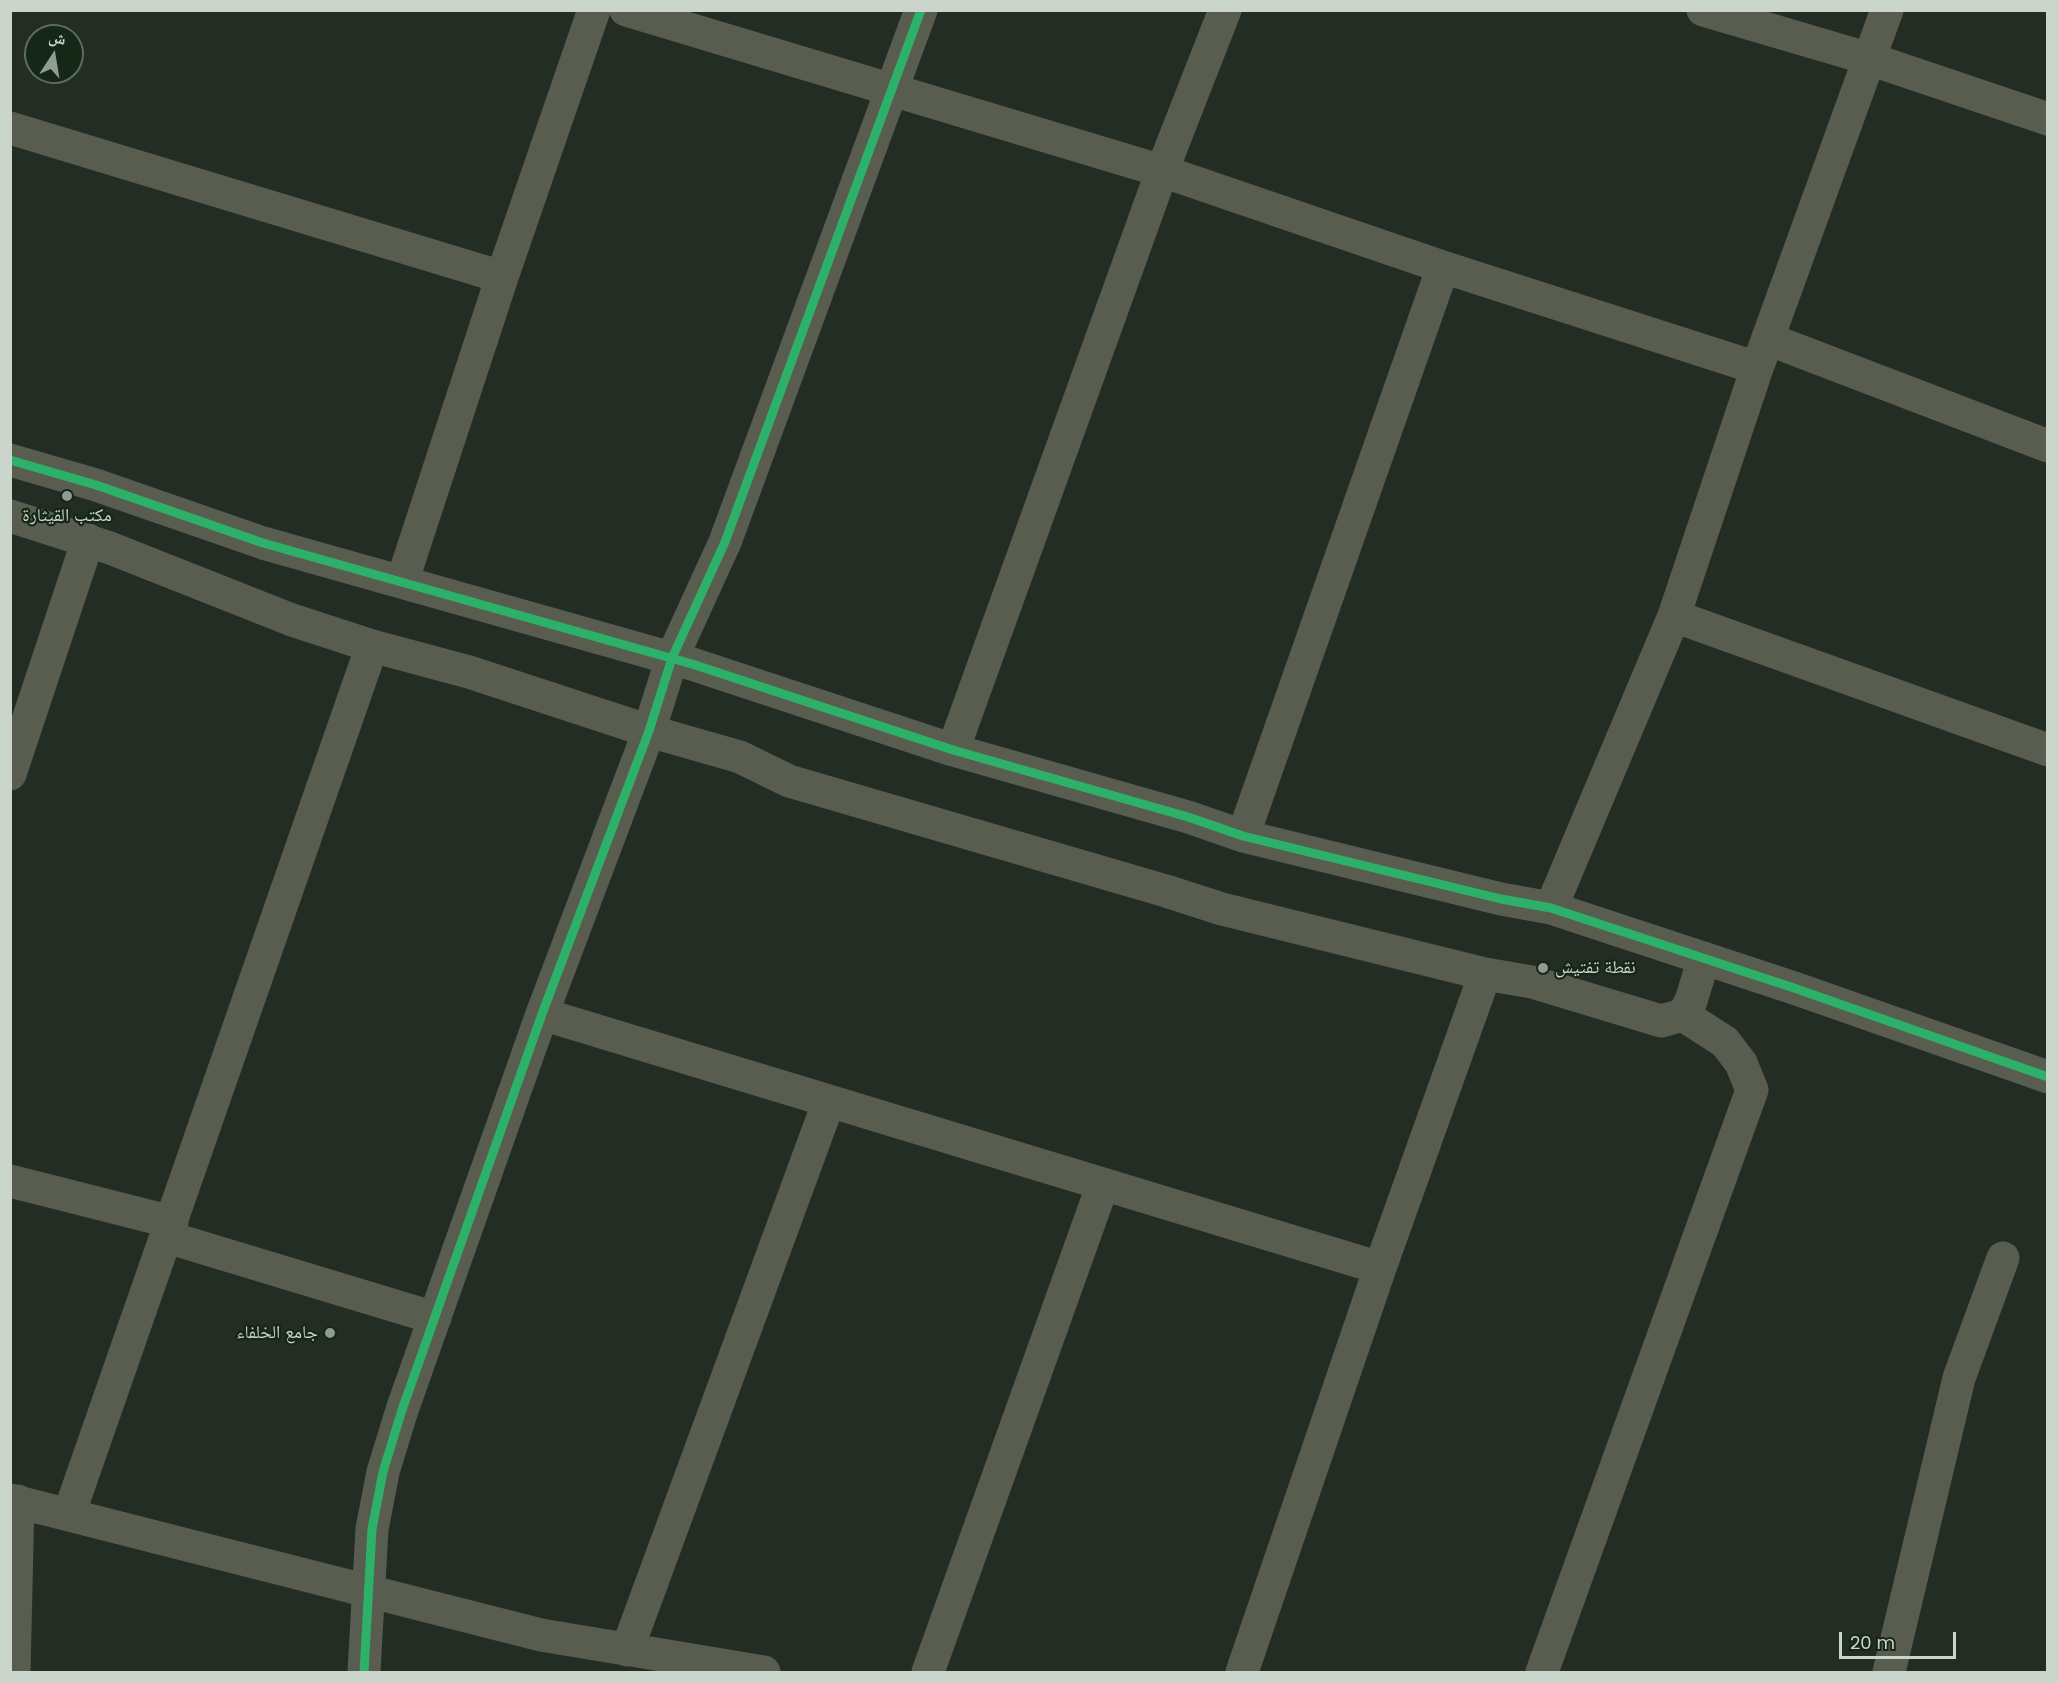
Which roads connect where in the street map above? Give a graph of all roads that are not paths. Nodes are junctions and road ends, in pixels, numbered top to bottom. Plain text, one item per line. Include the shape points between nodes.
1 (594, 10) edge
2 (626, 10) edge
3 (921, 10) edge
4 (1225, 10) edge
5 (1703, 10) edge
6 (1887, 10) edge
7 (1870, 59) junction
8 (891, 91) junction
9 (2048, 119) edge
10 (10, 128) edge
11 (1162, 171) junction
12 (1443, 267) junction
13 (502, 277) junction
14 (1762, 354) junction
15 (2048, 446) edge
16 (10, 460) edge
17 (10, 516) edge
18 (88, 540) junction
19 (402, 582) junction
20 (1674, 616) junction
21 (372, 646) junction
22 (672, 658) junction
23 (649, 732) junction
24 (953, 750) junction
25 (2048, 750) edge
26 (10, 774) edge
27 (1243, 836) junction
28 (1551, 908) junction
29 (1704, 958) junction
30 (1485, 974) junction
31 (543, 1014) junction
32 (1683, 1015) junction
33 (2048, 1077) edge
34 (829, 1101) junction
35 (10, 1181) edge
36 (1103, 1184) junction
37 (169, 1229) junction
38 (2003, 1258) dead end
39 (1380, 1268) junction
40 (435, 1318) junction
41 (14, 1500) edge
42 (69, 1514) junction
43 (367, 1590) junction
44 (627, 1650) junction
45 (695, 1667) edge
46 (14, 1672) edge
47 (364, 1672) edge
48 (764, 1672) edge
49 (928, 1672) edge
50 (1242, 1672) edge
51 (1542, 1672) edge
52 (1888, 1672) edge

1 - 13 street
2 - 8 street
3 - 8 street
4 - 11 street
5 - 7 street
6 - 7 street
7 - 9 street
7 - 14 street
8 - 11 street
8 - 22 street via 724,542
10 - 13 street
11 - 12 street
11 - 24 street
12 - 14 street
12 - 27 street
13 - 19 street
14 - 15 street
14 - 20 street
16 - 19 street via 96,485 263,543
17 - 18 street
18 - 21 street via 292,620
18 - 26 street
19 - 22 street
20 - 25 street
20 - 28 street
21 - 23 street via 469,672
21 - 37 street
22 - 23 street
22 - 24 street
23 - 30 street via 740,757 789,781 1222,909
23 - 31 street
24 - 27 street
27 - 28 street
28 - 29 street
29 - 32 street
29 - 33 street
30 - 32 street via 1532,982 1661,1021
30 - 39 street
31 - 34 street
31 - 40 street
32 - 51 street via 1725,1042 1741,1063 1752,1090
34 - 36 street
34 - 44 street
35 - 37 street
36 - 39 street
36 - 49 street
37 - 40 street
37 - 42 street
38 - 52 street via 1959,1378
39 - 50 street
40 - 43 street via 383,1472 372,1529
41 - 42 street
41 - 46 street
42 - 43 street
43 - 44 street via 541,1635
43 - 47 street
44 - 45 street
45 - 48 street

